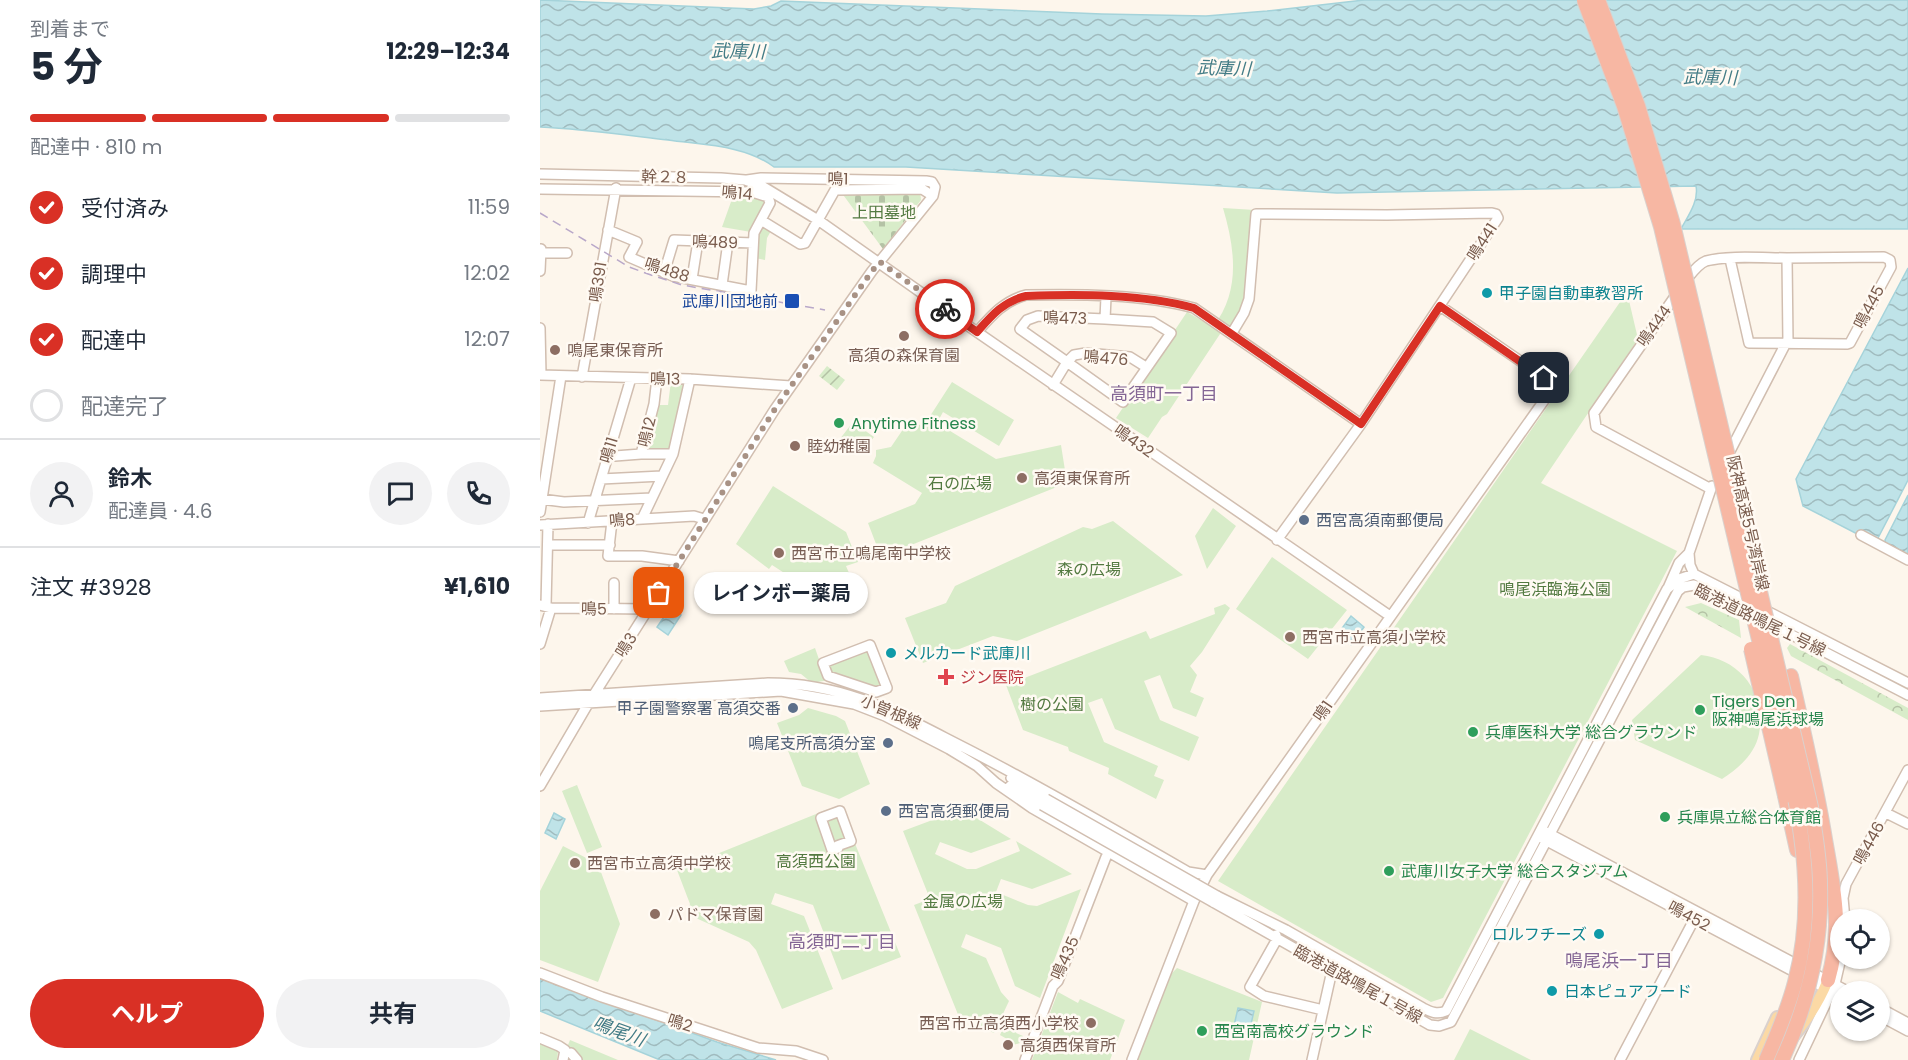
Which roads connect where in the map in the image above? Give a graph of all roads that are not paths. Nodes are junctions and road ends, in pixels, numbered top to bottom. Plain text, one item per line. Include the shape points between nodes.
1 (1584, 0) edge
2 (1598, 0) edge
3 (540, 174) edge
4 (745, 180) junction
5 (616, 188) junction
6 (540, 189) edge
7 (933, 196) junction
8 (761, 219) junction
9 (818, 220) junction
10 (608, 230) junction
11 (698, 241) junction
12 (728, 242) junction
13 (753, 243) junction
14 (541, 250) edge
15 (567, 253) dead end
16 (1787, 258) junction
17 (1730, 259) junction
18 (880, 262) junction
19 (540, 271) edge
20 (664, 273) junction
21 (692, 279) junction
22 (722, 285) junction
23 (1106, 297) junction
24 (1440, 306) junction
25 (1105, 319) junction
26 (540, 328) edge
27 (977, 332) junction
28 (1232, 333) junction
29 (1787, 343) junction
30 (1067, 362) junction
31 (1146, 367) junction
32 (540, 375) edge
33 (561, 376) junction
34 (582, 377) junction
35 (631, 378) junction
36 (657, 378) junction
37 (690, 379) junction
38 (1053, 385) junction
39 (791, 386) junction
40 (1703, 404) junction
41 (1361, 424) junction
42 (608, 454) junction
43 (641, 454) junction
44 (673, 454) junction
45 (662, 476) junction
46 (601, 479) junction
47 (542, 483) edge
48 (1711, 489) junction
49 (652, 498) junction
50 (541, 499) edge
51 (594, 501) junction
52 (540, 512) edge
53 (642, 519) junction
54 (704, 519) junction
55 (612, 521) junction
56 (588, 523) junction
57 (544, 525) edge
58 (1861, 536) dead end
59 (1277, 540) junction
60 (548, 545) junction
61 (610, 545) junction
62 (1685, 556) junction
63 (1908, 560) edge
64 (679, 561) junction
65 (1754, 563) junction
66 (1690, 575) junction
67 (614, 583) dead end
68 (1694, 585) junction
69 (1667, 589) junction
70 (546, 606) edge
71 (614, 609) junction
72 (649, 609) junction
73 (1390, 616) junction
74 (540, 644) edge
75 (828, 676) joint
76 (1908, 683) edge
77 (594, 695) junction
78 (1908, 695) edge
79 (540, 698) edge
80 (588, 704) junction
81 (540, 706) edge
82 (969, 750) junction
83 (977, 766) junction
84 (1908, 770) edge
85 (540, 786) edge
86 (1044, 802) junction
87 (1886, 813) junction
88 (1908, 824) edge
89 (1540, 833) junction
90 (1549, 838) junction
91 (1106, 857) dead end
92 (1207, 875) junction
93 (1215, 899) junction
94 (1194, 901) junction
95 (1844, 909) edge
96 (1696, 915) junction
97 (1274, 924) junction
98 (1277, 939) junction
99 (1336, 958) junction
100 (1794, 967) junction
101 (1331, 969) junction
102 (540, 973) edge
103 (1831, 981) edge
104 (1830, 986) junction
105 (1323, 1010) junction
106 (1890, 1013) edge
107 (1890, 1021) edge
108 (1908, 1023) edge
109 (1908, 1031) edge
110 (540, 1038) edge
111 (563, 1060) edge
112 (823, 1060) edge
113 (1025, 1060) edge
114 (1132, 1060) edge
115 (1312, 1060) edge
116 (1620, 1060) edge
117 (1757, 1060) edge
118 (1766, 1060) edge
119 (1772, 1060) edge
120 (1782, 1060) edge
121 (1799, 1060) edge

1 - 40 highway, 阪神高速5号湾岸線, bridge via 1647,176
2 - 65 highway, 阪神高速5号湾岸線, bridge via 1638,106 1674,224
3 - 4 street, 幹２８
4 - 7 street, 鳴1 via 761,177 932,182
4 - 9 street, 幹２８ via 787,199
5 - 6 street, 鳴14
5 - 8 street, 鳴14 via 752,192 768,198 770,203
5 - 10 street, 鳴391
7 - 9 street, 鳴14 via 922,189 835,190
7 - 18 street, 鳴3
8 - 9 street, 鳴14 via 800,244 805,243
8 - 13 street, 鳴488
9 - 18 street, 鳴432
10 - 20 street, 鳴488 via 637,242 629,257
10 - 34 street, 鳴391
11 - 12 street, 鳴489
11 - 20 street, 鳴489 via 674,240
11 - 21 street
12 - 13 street, 鳴489
12 - 22 street
13 - 22 street, 鳴488 via 751,291
14 - 15 street
14 - 19 street
16 - 17 street, 鳴444
16 - 29 street
16 - 29 street, 鳴445 via 1884,257 1891,263 1850,342
17 - 29 street, 鳴445 via 1749,343
17 - 48 street, 鳴444 via 1705,261 1691,273 1594,413 1596,427
18 - 27 street, 鳴432
18 - 39 street, 鳴3
20 - 21 street, 鳴488
21 - 22 street, 鳴488
23 - 25 street, 鳴473
23 - 27 street via 1015,298 997,309
23 - 28 street via 1170,301 1194,308
24 - 28 street, 鳴441 via 1496,223 1496,214 1256,214 1249,299
24 - 41 street, 鳴441
24 - 73 street, 鳴1 via 1555,385
25 - 30 street, 鳴473 via 1038,316 1027,320 1020,329
25 - 31 street via 1153,322 1171,333
26 - 32 street
27 - 38 street, 鳴432
28 - 41 street
29 - 48 street
30 - 31 street, 鳴476 via 1074,355 1086,353 1130,357
30 - 31 street via 1123,402
30 - 38 street
32 - 33 street, 鳴13
33 - 34 street, 鳴13
33 - 47 street
34 - 35 street, 鳴13
35 - 36 street, 鳴13
35 - 42 street, 鳴11
36 - 37 street, 鳴13
36 - 43 street, 鳴12
37 - 39 street, 鳴13
37 - 44 street
38 - 59 street, 鳴432
39 - 54 street, 鳴3
40 - 100 highway, bridge via 1737,586 1801,872
40 - 118 highway, 阪神高速5号湾岸線, bridge via 1794,791 1805,856 1802,949 1795,982
41 - 59 street, 鳴441
42 - 43 street
42 - 46 street, 鳴11
43 - 44 street, 鳴12
44 - 45 street, 鳴12
45 - 46 street
45 - 49 street, 鳴12
46 - 51 street, 鳴11
47 - 50 street
48 - 62 street
49 - 51 street
49 - 53 street, 鳴12
50 - 51 street
50 - 52 street
51 - 56 street, 鳴11
53 - 54 street, 鳴8
53 - 55 street, 鳴8
54 - 64 street, 鳴3
55 - 56 street, 鳴8
55 - 61 street
56 - 57 street, 鳴8
57 - 60 street
58 - 63 street
59 - 73 street, 鳴432
60 - 61 street
60 - 70 street
61 - 64 street via 608,556
62 - 66 street
62 - 69 street
64 - 72 street, 鳴3
65 - 103 highway, bridge via 1791,676 1819,802 1838,928
65 - 120 highway, 阪神高速5号湾岸線, bridge via 1811,807 1820,886 1815,955 1797,1023
66 - 68 street
66 - 69 street, 臨港道路鳴尾１号線
66 - 76 street, 臨港道路鳴尾１号線
67 - 71 street
68 - 78 street, 臨港道路鳴尾１号線
68 - 90 street, 臨港道路鳴尾１号線 via 1678,591
69 - 89 street, 臨港道路鳴尾１号線
70 - 71 street, 鳴5
70 - 74 street
71 - 72 street, 鳴5
72 - 77 street, 鳴3
73 - 92 street, 鳴1
75 - 75 street via 823,663 870,645 887,688 876,692
77 - 79 street, 小曽根線
77 - 80 street, 鳴3
77 - 82 street, 小曽根線 via 768,683 804,685 872,703
80 - 81 street, 小曽根線
80 - 83 street, 小曽根線 via 796,693 875,712
80 - 85 street, 鳴3
82 - 86 street
82 - 92 street, 小曽根線 via 1188,872
83 - 86 street
83 - 94 street, 小曽根線 via 1032,808
84 - 87 street, 鳴446
86 - 93 street, bridge
87 - 88 street
87 - 95 street, 鳴446 via 1846,884
89 - 90 street, 鳴452
89 - 99 street, 臨港道路鳴尾１号線 via 1446,1011 1431,1012
90 - 96 street, 鳴452
90 - 101 street, 臨港道路鳴尾１号線 via 1451,1022 1430,1025
91 - 113 street, 鳴435
92 - 94 street, 鳴1
93 - 97 street, 臨港道路鳴尾１号線
93 - 98 street, 臨港道路鳴尾１号線
94 - 114 street, 鳴1
96 - 100 street, 鳴452
96 - 116 street
97 - 98 street
97 - 99 street, 臨港道路鳴尾１号線
98 - 101 street, 臨港道路鳴尾１号線
98 - 105 street via 1250,987 1264,996
99 - 101 street
100 - 104 street, 鳴452
100 - 117 main road
101 - 105 street
102 - 112 street, 鳴2 via 758,1048 796,1051
104 - 119 main road via 1809,1018
104 - 121 street
105 - 115 street
106 - 108 street
107 - 109 street
110 - 111 street via 565,1050

